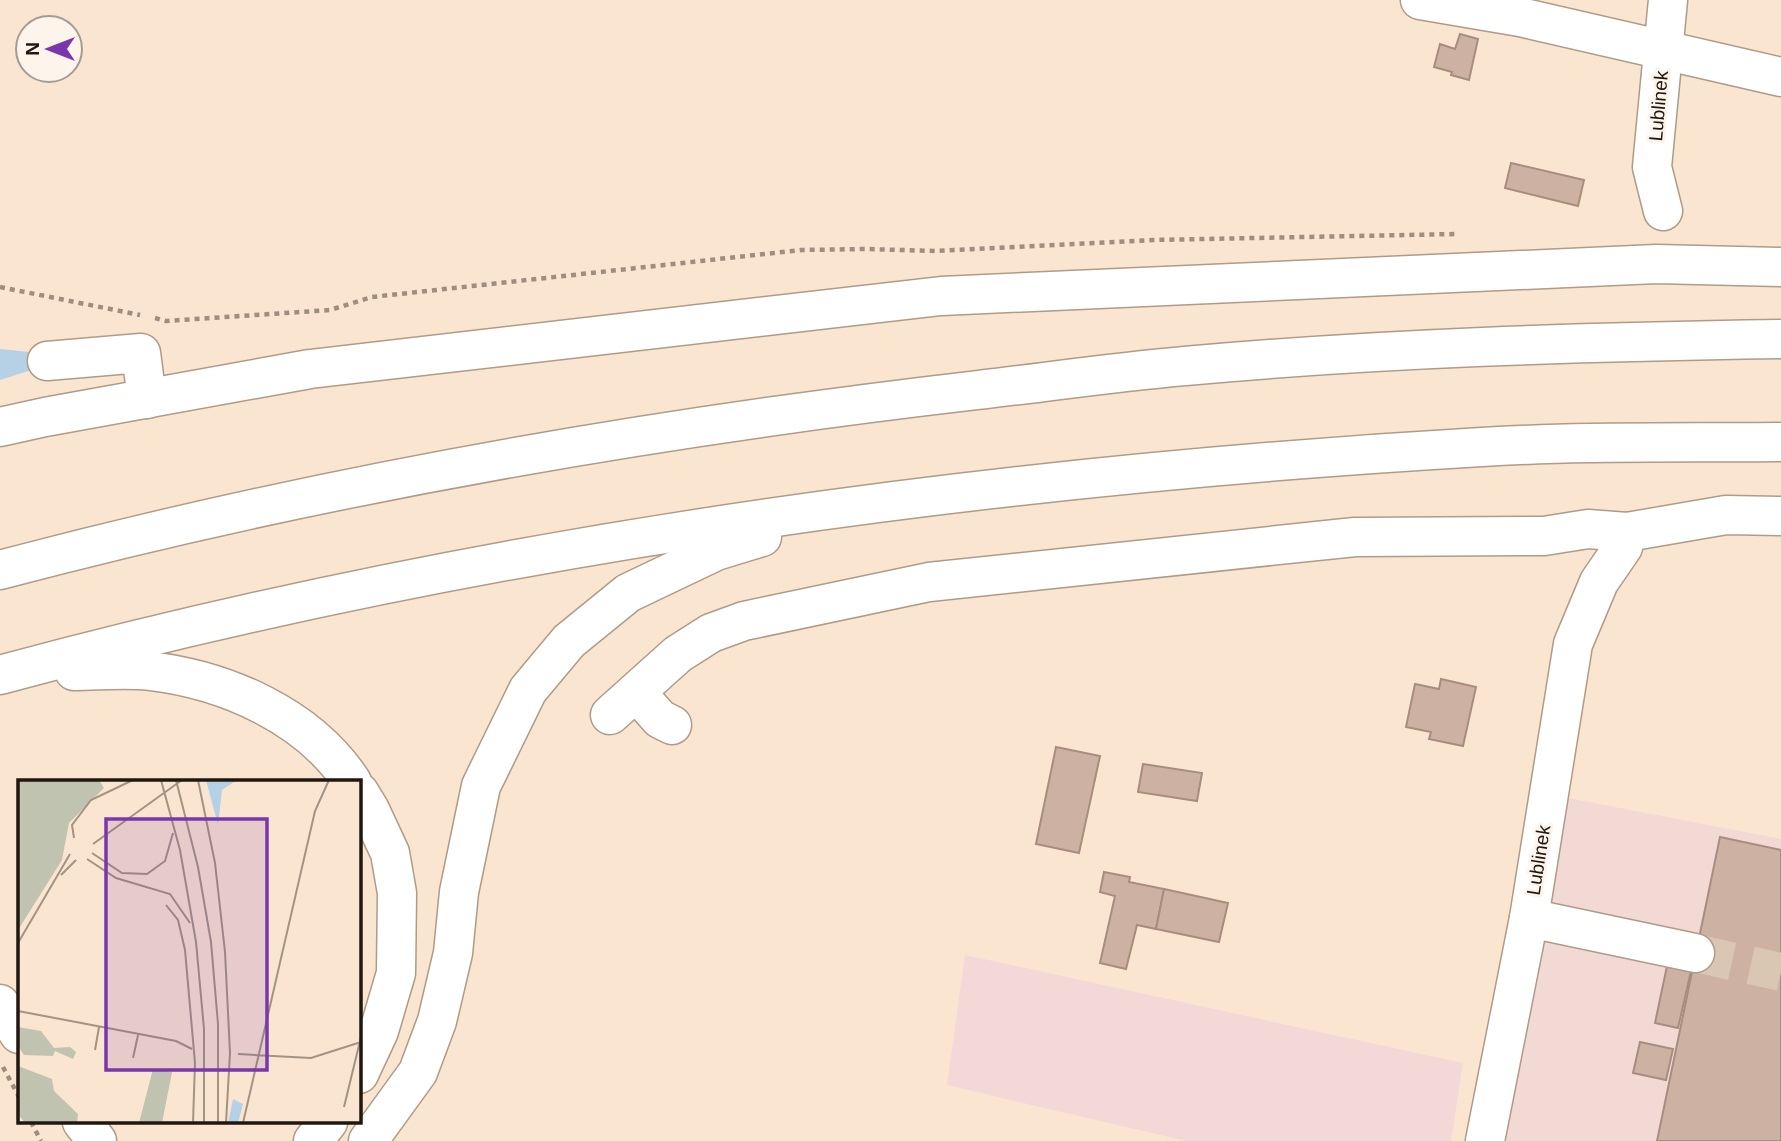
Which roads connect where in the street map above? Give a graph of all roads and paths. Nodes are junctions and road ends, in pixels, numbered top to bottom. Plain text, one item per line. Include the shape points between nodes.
1 (1420, 0) edge
2 (1668, 0) edge
3 (1663, 51) junction
4 (1781, 77) edge
5 (1663, 211) dead end
6 (1466, 234) dead end
7 (1781, 267) edge
8 (0, 286) edge
9 (1781, 339) edge
10 (47, 361) dead end
11 (147, 398) junction
12 (0, 428) edge
13 (1781, 442) edge
14 (873, 502) junction
15 (1781, 516) edge
16 (1627, 532) junction
17 (0, 570) edge
18 (6, 674) edge
19 (672, 724) dead end
20 (351, 780) edge
21 (360, 794) edge
22 (1529, 918) junction
23 (1695, 953) tunnel mouth
24 (11, 1032) edge
25 (360, 1072) edge
26 (18, 1089) edge
27 (32, 1124) edge
28 (59, 1124) edge
29 (84, 1124) edge
30 (326, 1124) edge
31 (41, 1141) edge
32 (66, 1141) edge
33 (97, 1141) edge
34 (313, 1141) edge
35 (368, 1141) edge
36 (1485, 1141) edge

1 - 3 main road
2 - 3 main road, Lublinek
3 - 4 main road
3 - 5 main road, Lublinek via 1652,167
6 - 8 path via 1153,240 935,251 801,250 373,297 330,310 166,321
7 - 11 main road via 1656,264 941,296 310,369
9 - 17 main road via 1449,348 1183,366 873,402 683,429 342,489
10 - 11 main road via 141,353
11 - 12 main road
13 - 14 main road via 1486,446 1100,475
14 - 18 main road via 647,535 425,576 219,619
14 - 35 main road via 716,551 628,593 569,640 528,690 481,786 438,1021 418,1072
15 - 16 main road via 1726,516
16 - 19 main road via 1588,529 1544,536 1355,537 929,582 711,633 678,654 622,704
16 - 22 main road, Lublinek via 1623,547 1599,582 1573,644
18 - 20 main road via 148,671 248,696 296,724 341,764
21 - 25 main road via 390,853 397,892 396,973 379,1031
22 - 23 main road
22 - 36 main road, Lublinek
24 - 26 path
27 - 31 path
28 - 32 main road
29 - 33 main road
30 - 34 main road

